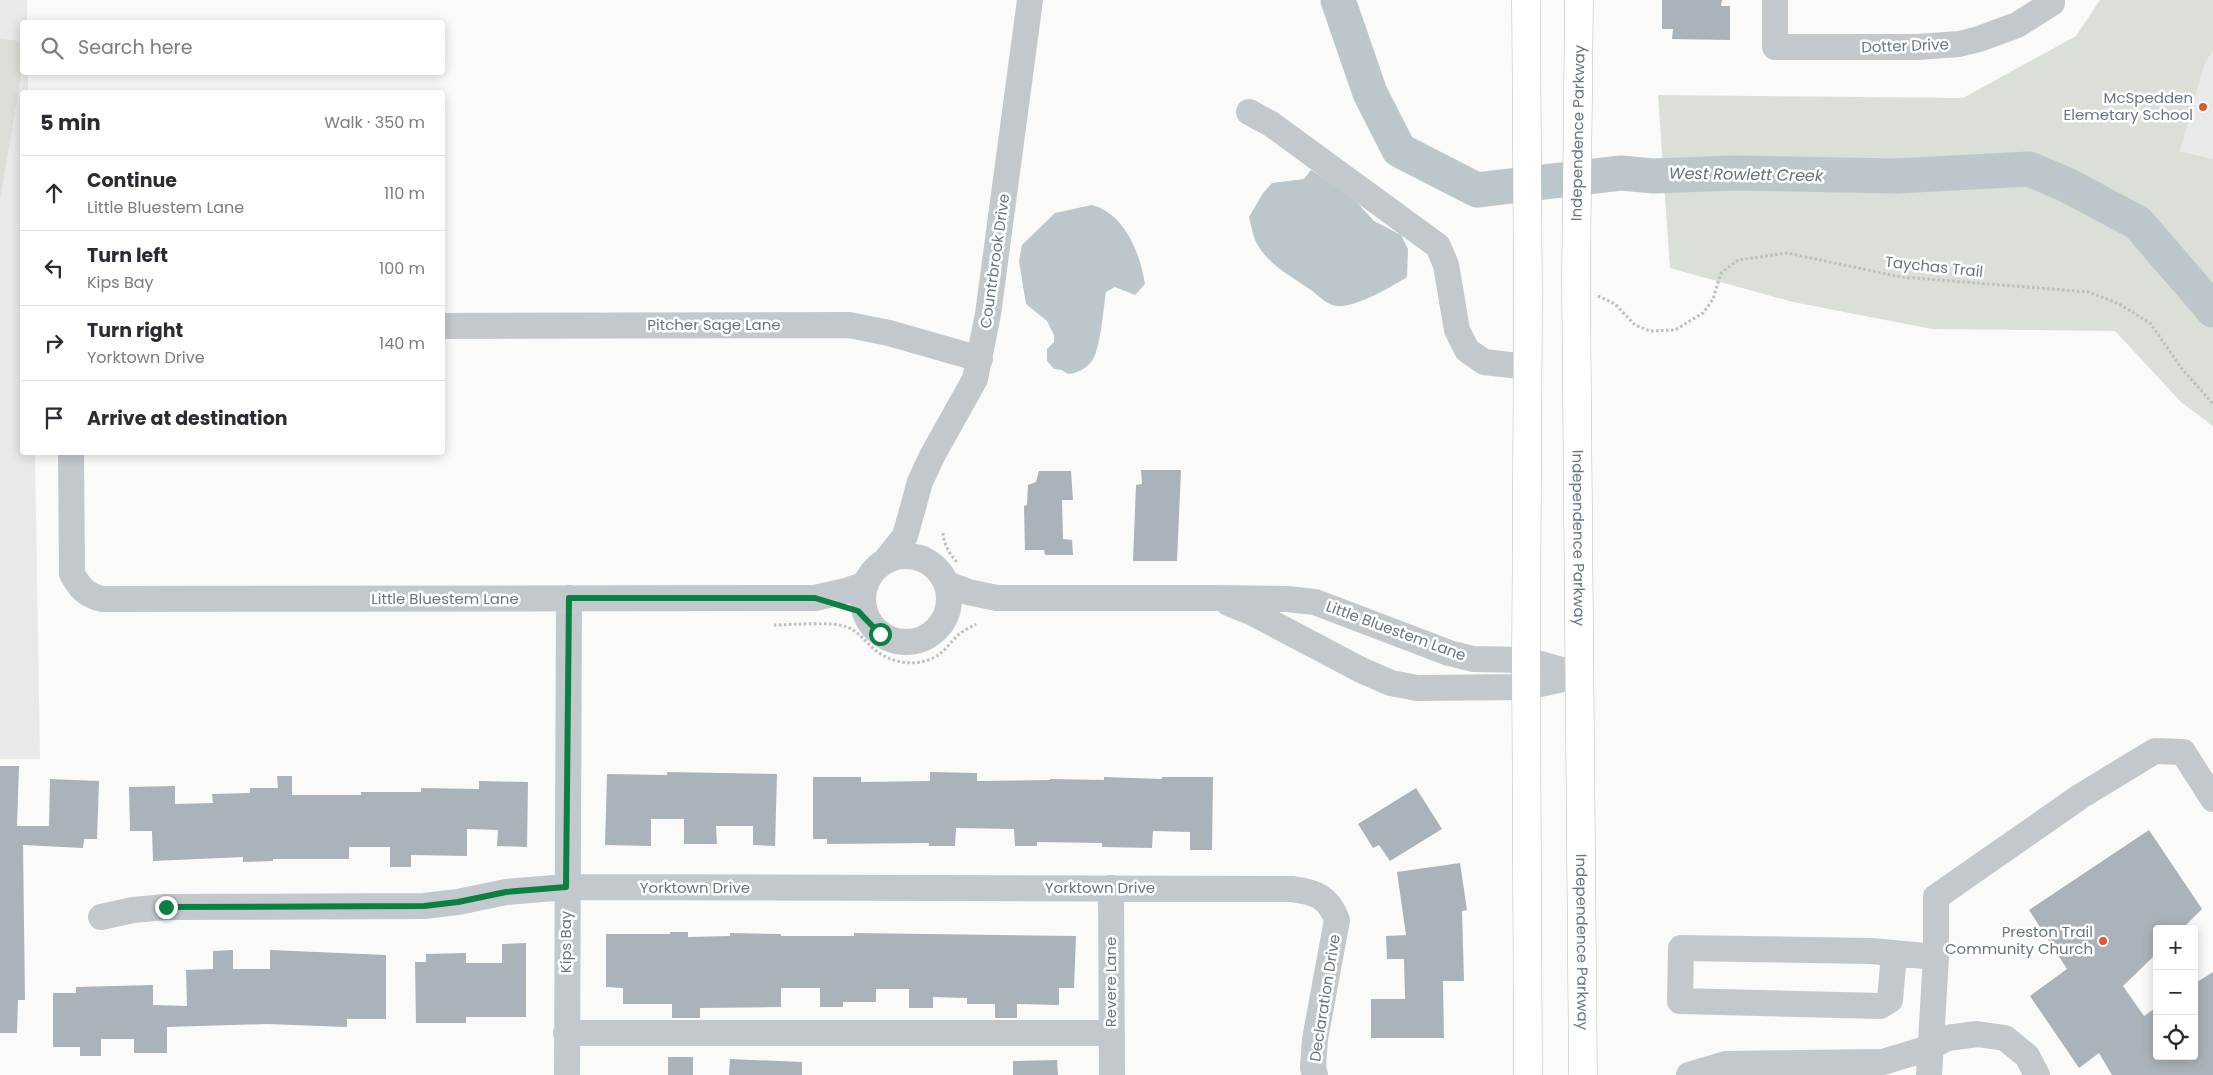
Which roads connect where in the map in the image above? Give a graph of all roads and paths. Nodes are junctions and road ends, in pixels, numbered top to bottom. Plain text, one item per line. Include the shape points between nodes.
1 (1030, 0) edge
2 (1775, 0) edge
3 (2052, 0) edge
4 (1579, 9) edge
5 (1526, 11) edge
6 (1248, 112) dead end
7 (1586, 289) junction
8 (445, 326) edge
9 (980, 359) junction
10 (1528, 367) junction
11 (2213, 404) edge
12 (71, 455) edge
13 (914, 507) junction
14 (942, 533) dead end
15 (885, 561) junction
16 (928, 561) junction
17 (954, 576) junction
18 (866, 584) junction
19 (569, 598) junction
20 (815, 598) junction
21 (997, 598) junction
22 (1215, 598) junction
23 (871, 624) junction
24 (942, 624) junction
25 (976, 624) dead end
26 (774, 626) dead end
27 (1526, 660) junction
28 (1580, 675) junction
29 (1526, 687) junction
30 (2213, 799) edge
31 (566, 887) junction
32 (1111, 888) junction
33 (1292, 889) joint
34 (100, 917) dead end
35 (1894, 954) junction
36 (1936, 957) junction
37 (1111, 1033) junction
38 (566, 1034) junction
39 (1929, 1048) junction
40 (566, 1075) edge
41 (1112, 1075) edge
42 (1315, 1075) edge
43 (1528, 1075) edge
44 (1583, 1075) edge
45 (1689, 1075) edge
46 (1929, 1075) edge
47 (2037, 1075) edge

1 - 9 street, Countrbrook Drive
2 - 3 street, Dotter Drive via 1775,47 1959,44 2017,24
4 - 7 main road, Independence Parkway
5 - 10 main road
6 - 10 street via 1271,124 1438,246 1446,265 1457,330 1467,350 1484,362
7 - 11 path, Taychas Trail via 1615,304 1635,325 1650,331 1675,330 1703,314 1713,299 1721,273 1738,260 1788,253 1901,277 2089,292 2119,304 2150,323 2182,369
7 - 28 main road, Independence Parkway
8 - 9 street, Pitcher Sage Lane via 849,325
9 - 13 street, Countrbrook Drive via 975,378 920,482
10 - 27 main road
12 - 19 street, Little Bluestem Lane via 70,558 72,574 88,595 102,599
13 - 15 street, Countrbrook Drive via 905,536
13 - 16 street, Countrbrook Drive
14 - 17 path via 952,557
15 - 16 street via 899,556 914,556
15 - 18 street via 873,571
16 - 17 street via 939,571
17 - 21 street, Little Bluestem Lane via 968,592
17 - 24 street via 948,612
18 - 20 street, Little Bluestem Lane
18 - 23 street via 863,598
19 - 20 street, Little Bluestem Lane
19 - 31 street, Kips Bay
20 - 23 street, Little Bluestem Lane via 858,611
21 - 22 street, Little Bluestem Lane
21 - 24 street, Little Bluestem Lane via 973,605
22 - 27 street, Little Bluestem Lane via 1315,602 1449,653 1473,659
22 - 29 street, Little Bluestem Lane via 1253,613 1391,683 1425,688
23 - 24 street via 880,634 906,642 920,640
25 - 26 path via 958,635 940,655 910,663 880,654 848,627
27 - 28 street, Little Bluestem Lane
27 - 29 main road
28 - 29 street, Little Bluestem Lane
28 - 44 main road, Independence Parkway
29 - 43 main road
30 - 36 street via 2183,752 2155,751 2081,796 1936,898
31 - 32 street, Yorktown Drive
31 - 34 street, Yorktown Drive via 506,892 424,906 166,907
31 - 38 street, Kips Bay
32 - 33 street, Yorktown Drive
32 - 37 street, Revere Lane
33 - 42 street, Declaration Drive via 1319,896 1333,908 1337,920 1315,1039 1312,1067
35 - 35 street via 1681,948 1680,1001 1880,1006 1890,1000
35 - 36 street
36 - 39 street
37 - 38 street
37 - 41 street, Revere Lane
38 - 40 street, Kips Bay
39 - 45 street via 1883,1062 1726,1064
39 - 46 street
39 - 47 street via 1947,1038 1977,1034 2004,1038 2027,1056

